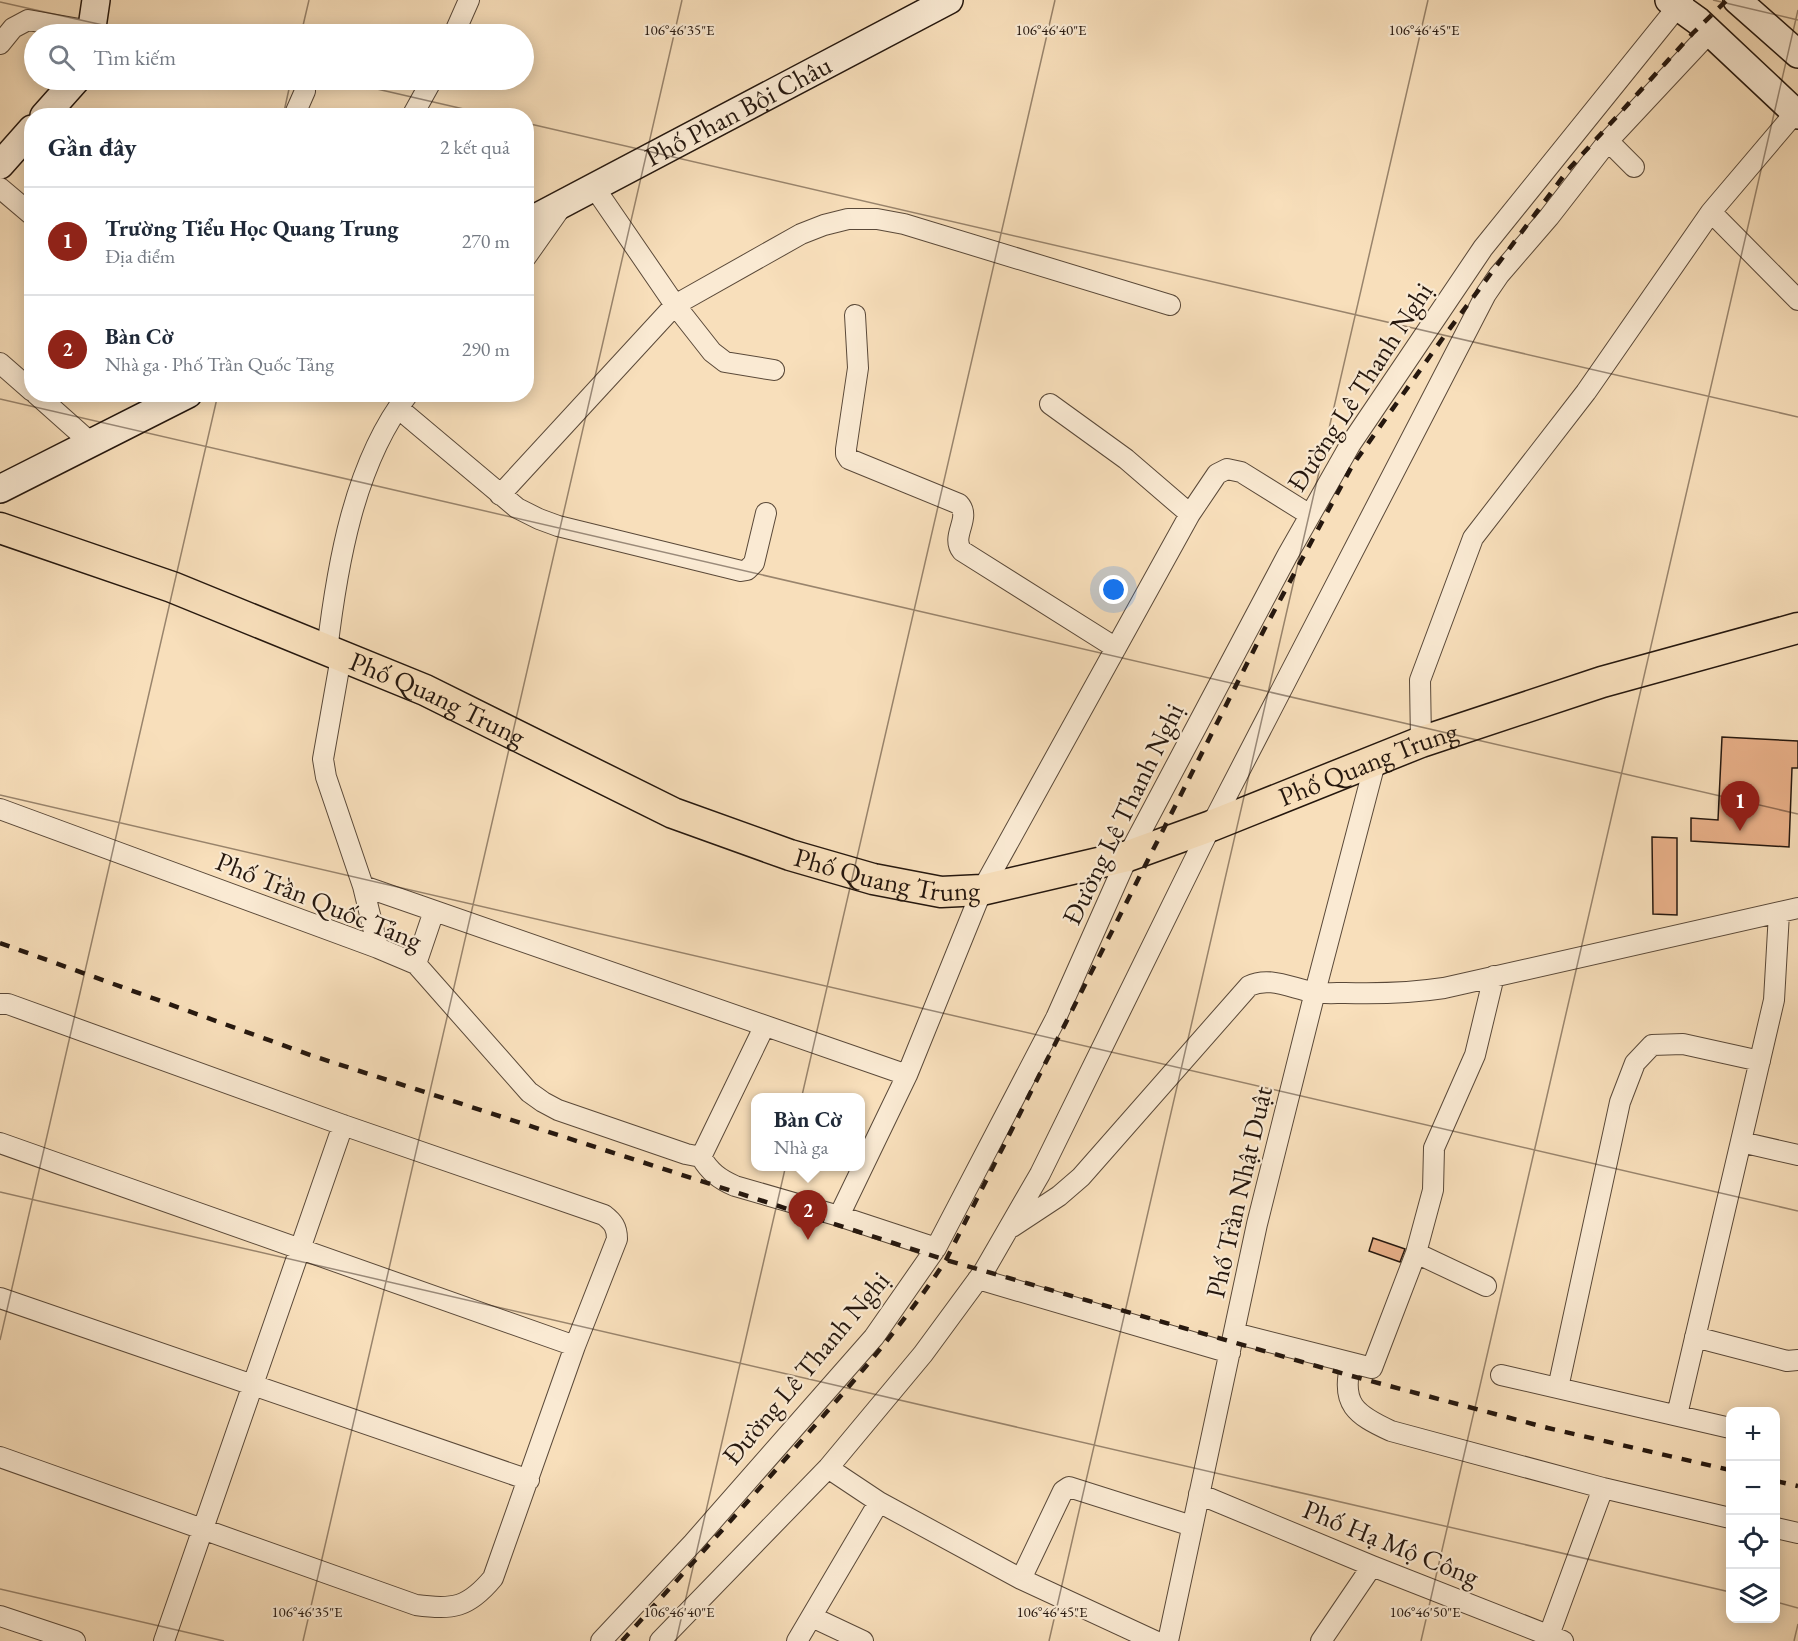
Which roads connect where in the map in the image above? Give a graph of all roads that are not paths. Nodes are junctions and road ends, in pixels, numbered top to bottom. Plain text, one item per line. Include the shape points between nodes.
1 (96, 0) edge
2 (469, 0) edge
3 (949, 0) edge
4 (1737, 0) edge
5 (1677, 2) edge
6 (47, 24) edge
7 (92, 24) edge
8 (458, 24) edge
9 (1710, 32) junction
10 (0, 44) edge
11 (1798, 54) edge
12 (67, 90) edge
13 (426, 90) edge
14 (305, 91) dead end
15 (51, 108) edge
16 (298, 108) edge
17 (416, 108) edge
18 (1797, 114) edge
19 (24, 138) edge
20 (1608, 141) junction
21 (0, 165) edge
22 (1634, 167) dead end
23 (594, 187) junction
24 (0, 188) edge
25 (563, 204) junction
26 (24, 208) edge
27 (1711, 212) junction
28 (534, 219) edge
29 (534, 246) edge
30 (1798, 300) edge
31 (675, 305) junction
32 (1170, 305) dead end
33 (855, 315) dead end
34 (0, 363) edge
35 (774, 370) dead end
36 (24, 379) edge
37 (45, 402) edge
38 (172, 402) edge
39 (402, 402) edge
40 (404, 402) edge
41 (1050, 404) dead end
42 (91, 443) junction
43 (0, 489) edge
44 (500, 495) junction
45 (766, 513) dead end
46 (1190, 514) junction
47 (1310, 515) junction
48 (0, 528) edge
49 (1798, 628) edge
50 (1116, 648) junction
51 (334, 654) junction
52 (1421, 742) junction
53 (1376, 759) junction
54 (0, 809) edge
55 (1211, 826) junction
56 (1128, 856) junction
57 (363, 886) junction
58 (982, 890) junction
59 (434, 911) junction
60 (1788, 911) edge
61 (378, 948) junction
62 (416, 964) junction
63 (1494, 976) junction
64 (1315, 992) junction
65 (0, 1004) edge
66 (764, 1027) junction
67 (1760, 1061) junction
68 (907, 1075) junction
69 (343, 1125) junction
70 (1741, 1142) junction
71 (0, 1143) edge
72 (1798, 1155) edge
73 (701, 1157) junction
74 (865, 1162) edge
75 (861, 1171) edge
76 (839, 1216) junction
77 (1008, 1230) junction
78 (936, 1248) junction
79 (300, 1249) junction
80 (1416, 1253) junction
81 (978, 1280) junction
82 (1486, 1286) dead end
83 (0, 1298) edge
84 (1234, 1333) junction
85 (1695, 1337) junction
86 (575, 1346) junction
87 (1230, 1353) junction
88 (1798, 1360) edge
89 (1351, 1363) junction
90 (1501, 1375) dead end
91 (253, 1385) junction
92 (1558, 1388) junction
93 (1677, 1415) junction
94 (1726, 1427) edge
95 (0, 1457) edge
96 (828, 1468) junction
97 (529, 1480) junction
98 (1602, 1488) junction
99 (1199, 1494) junction
100 (879, 1502) junction
101 (1726, 1517) edge
102 (1192, 1526) junction
103 (203, 1529) junction
104 (1780, 1529) edge
105 (1798, 1533) edge
106 (1372, 1566) junction
107 (1021, 1579) junction
108 (0, 1616) edge
109 (812, 1617) junction
110 (1556, 1638) edge
111 (75, 1641) edge
112 (164, 1641) edge
113 (601, 1641) edge
114 (660, 1641) edge
115 (797, 1641) edge
116 (862, 1641) edge
117 (1155, 1641) edge
118 (1168, 1641) edge
119 (1321, 1641) edge

1 - 7 street
2 - 8 street
3 - 23 street, Phố Phan Bội Châu
4 - 11 street
5 - 9 street
5 - 47 street, Đường Lê Thanh Nghị via 1483,248 1350,445
6 - 10 street via 28,20 14,28
9 - 18 street
9 - 20 street
12 - 15 street
13 - 17 street
14 - 16 street
18 - 27 street
19 - 21 street
20 - 22 street
20 - 55 street via 1486,294
23 - 25 street, Phố Phan Bội Châu
23 - 31 street
24 - 26 street
25 - 28 street, Phố Phan Bội Châu
25 - 29 street
27 - 30 street
27 - 52 street via 1586,392 1473,538 1420,680
31 - 32 street via 801,234 848,219 877,219
31 - 35 street via 712,352 725,362
31 - 44 street
33 - 50 street via 858,368 846,449 849,459 959,504 964,515 958,541 962,551
34 - 36 street
37 - 42 street
38 - 42 street
39 - 51 street via 370,459 356,499 341,564
40 - 44 street
41 - 46 street via 1126,459
42 - 43 street
44 - 45 street via 517,508 558,526 741,572 754,563
46 - 47 street via 1217,474 1227,469 1241,472
46 - 50 street
47 - 56 street, Đường Lê Thanh Nghị
48 - 51 main road, Phố Quang Trung via 172,587
49 - 52 main road, Phố Quang Trung via 1602,682
50 - 58 street
51 - 57 street via 323,759
51 - 58 main road, Phố Quang Trung via 425,690 673,813 790,855 873,879 940,892
52 - 53 main road, Phố Quang Trung
53 - 55 main road, Phố Quang Trung
53 - 64 street, Phố Trần Nhật Duật
54 - 61 street, Phố Trần Quốc Tảng
55 - 56 main road, Phố Quang Trung
55 - 77 street via 1040,1174
56 - 58 main road, Phố Quang Trung
56 - 78 street, Đường Lê Thanh Nghị via 1056,1018
57 - 59 street
57 - 61 street
58 - 68 street
59 - 62 street
59 - 66 street
60 - 63 street
60 - 67 street
61 - 62 street, Phố Trần Quốc Tảng
62 - 73 street, Phố Trần Quốc Tảng via 529,1092 543,1102
63 - 64 street via 1418,992
63 - 80 street via 1475,1055 1434,1148 1433,1190
64 - 77 street via 1266,981 1249,986 1081,1177
64 - 84 street, Phố Trần Nhật Duật
65 - 69 street
66 - 68 street
66 - 73 street
67 - 70 street
67 - 92 street via 1683,1044 1652,1045 1635,1063 1620,1102
68 - 74 street
69 - 79 street
69 - 86 street via 604,1215 612,1222 617,1230 616,1239
70 - 72 street
70 - 85 street
71 - 79 street
73 - 76 street via 720,1180
75 - 76 street
76 - 78 street
77 - 81 street
78 - 113 street, Đường Lê Thanh Nghị via 874,1337
79 - 86 street
79 - 91 street
80 - 82 street
80 - 89 street via 1372,1368
81 - 87 street
81 - 96 street via 923,1354
83 - 91 street
84 - 87 street, Phố Trần Nhật Duật
84 - 89 street
85 - 88 street via 1788,1361
85 - 93 street
86 - 97 street
87 - 99 street, Phố Trần Nhật Duật
89 - 98 street via 1346,1389 1350,1401 1373,1423
90 - 92 street
91 - 97 street
91 - 103 street
92 - 93 street
93 - 94 street
95 - 103 street
96 - 100 street
96 - 114 street
97 - 103 street via 493,1578 480,1594 450,1607 416,1605
98 - 101 street
98 - 110 street
99 - 102 street, Phố Trần Nhật Duật
99 - 106 street, Phố Hạ Mộ Công
100 - 107 street
100 - 109 street
102 - 107 street via 1069,1487 1063,1491
102 - 118 street, Phố Trần Nhật Duật
103 - 112 street
104 - 105 street
106 - 110 street, Phố Hạ Mộ Công
106 - 119 street
107 - 117 street
108 - 111 street
109 - 115 street
109 - 116 street

